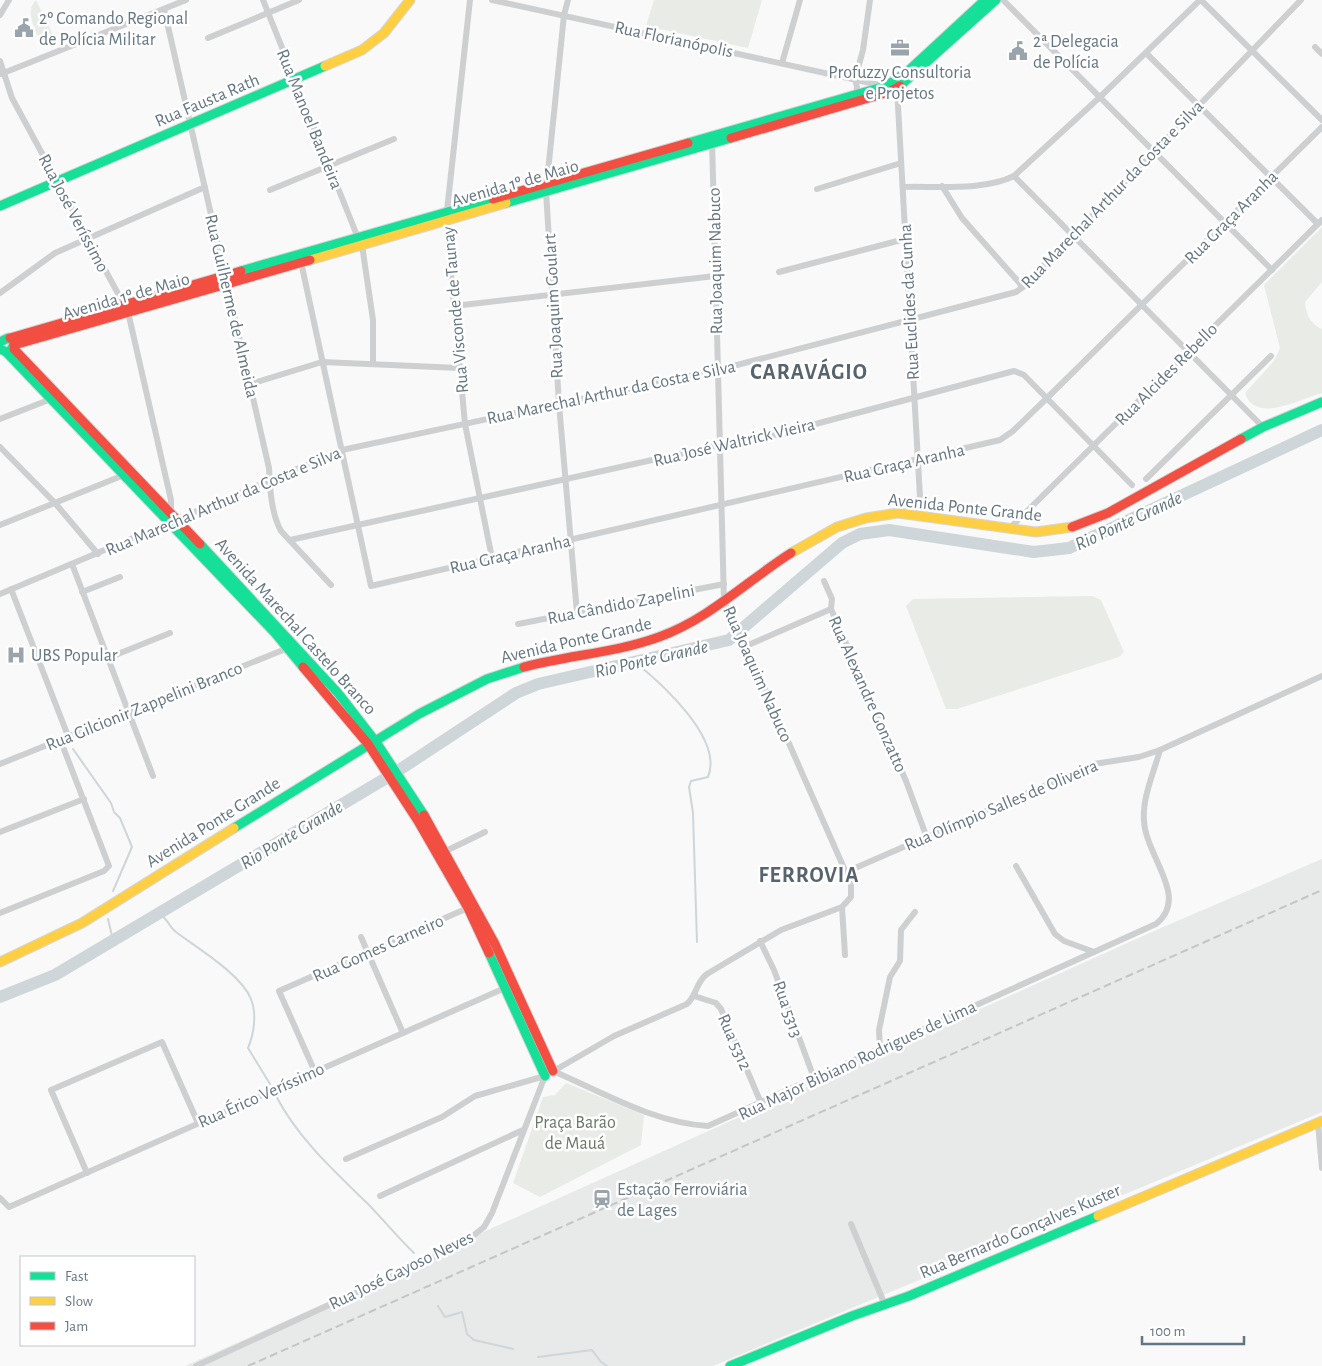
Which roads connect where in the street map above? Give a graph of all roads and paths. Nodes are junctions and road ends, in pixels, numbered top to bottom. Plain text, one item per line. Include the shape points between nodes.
1 (9, 0) edge
2 (186, 0) edge
3 (263, 0) edge
4 (299, 0) edge
5 (410, 0) edge
6 (470, 0) edge
7 (492, 0) edge
8 (568, 0) edge
9 (800, 0) edge
10 (870, 0) edge
11 (985, 0) edge
12 (996, 0) edge
13 (1003, 0) edge
14 (1201, 0) edge
15 (1301, 0) edge
16 (164, 9) junction
17 (268, 13) junction
18 (0, 15) edge
19 (564, 15) junction
20 (951, 37) junction
21 (208, 38) dead end
22 (1315, 47) dead end
23 (1252, 50) junction
24 (1146, 53) junction
25 (1322, 54) edge
26 (0, 61) edge
27 (782, 63) junction
28 (2, 74) edge
29 (855, 79) junction
30 (295, 80) junction
31 (886, 86) junction
32 (897, 88) junction
33 (856, 95) junction
34 (1100, 97) junction
35 (1198, 105) junction
36 (1322, 120) edge
37 (191, 124) junction
38 (1322, 127) edge
39 (394, 139) dead end
40 (712, 140) junction
41 (1154, 151) junction
42 (901, 163) junction
43 (329, 166) junction
44 (1014, 176) junction
45 (1271, 178) junction
46 (58, 182) junction
47 (205, 186) junction
48 (942, 186) junction
49 (547, 187) junction
50 (902, 187) junction
51 (817, 189) dead end
52 (270, 190) dead end
53 (0, 206) edge
54 (446, 216) junction
55 (1320, 222) edge
56 (1226, 223) junction
57 (1073, 235) junction
58 (88, 237) junction
59 (905, 238) junction
60 (360, 241) junction
61 (301, 262) junction
62 (1272, 270) junction
63 (779, 272) dead end
64 (716, 276) junction
65 (226, 280) junction
66 (1024, 287) junction
67 (0, 293) edge
68 (553, 295) junction
69 (1142, 305) junction
70 (454, 306) junction
71 (126, 309) junction
72 (910, 321) junction
73 (5, 345) edge
74 (1189, 352) junction
75 (1272, 356) dead end
76 (322, 362) junction
77 (373, 364) junction
78 (460, 368) junction
79 (718, 370) junction
80 (250, 384) junction
81 (1232, 395) junction
82 (914, 398) junction
83 (1047, 398) junction
84 (51, 399) junction
85 (1322, 402) edge
86 (559, 404) junction
87 (0, 419) edge
88 (465, 424) junction
89 (1263, 427) junction
90 (720, 445) junction
91 (1093, 446) junction
92 (0, 448) edge
93 (342, 450) junction
94 (918, 460) junction
95 (124, 475) junction
96 (566, 479) junction
97 (1146, 479) dead end
98 (268, 482) junction
99 (1132, 485) dead end
100 (480, 498) junction
101 (55, 503) junction
102 (722, 505) junction
103 (921, 515) junction
104 (173, 519) junction
105 (0, 525) edge
106 (358, 525) junction
107 (1010, 528) junction
108 (290, 540) junction
109 (571, 540) junction
110 (98, 554) junction
111 (492, 558) junction
112 (72, 564) junction
113 (120, 577) dead end
114 (824, 581) dead end
115 (724, 584) junction
116 (331, 585) dead end
117 (11, 589) junction
118 (82, 592) junction
119 (0, 594) edge
120 (724, 602) junction
121 (831, 609) junction
122 (577, 613) junction
123 (518, 624) dead end
124 (170, 633) dead end
125 (746, 646) junction
126 (298, 647) junction
127 (288, 648) junction
128 (108, 658) junction
129 (1322, 676) edge
130 (128, 712) junction
131 (68, 736) junction
132 (60, 739) junction
133 (371, 742) junction
134 (1160, 750) junction
135 (0, 764) edge
136 (153, 776) dead end
137 (397, 780) junction
138 (84, 799) junction
139 (0, 832) edge
140 (485, 832) dead end
141 (927, 838) junction
142 (446, 851) junction
143 (1016, 866) dead end
144 (846, 872) junction
145 (472, 907) junction
146 (842, 907) junction
147 (916, 912) dead end
148 (0, 913) edge
149 (361, 937) dead end
150 (760, 942) junction
151 (368, 952) junction
152 (1094, 952) junction
153 (844, 955) dead end
154 (0, 962) edge
155 (510, 985) junction
156 (694, 996) junction
157 (403, 1033) junction
158 (880, 1049) junction
159 (315, 1072) junction
160 (549, 1074) junction
161 (814, 1078) junction
162 (761, 1103) junction
163 (1320, 1122) edge
164 (198, 1123) junction
165 (523, 1130) junction
166 (346, 1159) dead end
167 (1322, 1168) edge
168 (87, 1172) junction
169 (380, 1196) dead end
170 (0, 1198) edge
171 (851, 1224) dead end
172 (885, 1305) junction
173 (196, 1366) edge
174 (730, 1366) edge

1 - 18 street
2 - 16 street
3 - 17 street, Rua Manoel Bandeira
4 - 17 street
5 - 30 street, Rua Fausta Rath via 375,42
6 - 54 street, Rua Visconde de Taunay
7 - 19 street, Rua Florianópolis
8 - 19 street, Rua Joaquim Goulart
9 - 27 street
10 - 29 street
11 - 20 street, Avenida 1º de Maio
12 - 20 street, Avenida 1º de Maio
13 - 34 street
14 - 23 street
14 - 24 street
15 - 23 street, Rua Marechal Arthur da Costa e Silva
16 - 28 street
16 - 37 street, Rua Guilherme de Almeida
17 - 21 street
17 - 30 street, Rua Manoel Bandeira
19 - 27 street, Rua Florianópolis
19 - 49 street, Rua Joaquim Goulart
20 - 31 street, Avenida 1º de Maio
20 - 32 street, Avenida 1º de Maio
22 - 25 street
23 - 35 street, Rua Marechal Arthur da Costa e Silva
23 - 36 street
24 - 34 street
24 - 35 street
26 - 28 street, Rua José Veríssimo
27 - 29 street, Rua Florianópolis
28 - 46 street, Rua José Veríssimo
29 - 31 street, Rua Florianópolis
29 - 33 street
30 - 37 street, Rua Fausta Rath
30 - 43 street, Rua Manoel Bandeira
31 - 32 street
31 - 33 street, Avenida 1º de Maio
32 - 40 street, Avenida 1º de Maio
32 - 42 street, Rua Euclides da Cunha
33 - 40 street, Avenida 1º de Maio
34 - 41 street
34 - 44 street
35 - 41 street, Rua Marechal Arthur da Costa e Silva
35 - 45 street
37 - 46 street, Rua Fausta Rath
37 - 47 street, Rua Guilherme de Almeida
38 - 45 street, Rua Graça Aranha
39 - 43 street
40 - 49 street, Avenida 1º de Maio
40 - 64 street, Rua Joaquim Nabuco
41 - 56 street
41 - 57 street, Rua Marechal Arthur da Costa e Silva
42 - 50 street, Rua Euclides da Cunha
42 - 51 street
43 - 52 street
43 - 60 street, Rua Manoel Bandeira
44 - 48 street via 996,183
44 - 57 street
45 - 55 street
45 - 56 street, Rua Graça Aranha
46 - 53 street, Rua Fausta Rath
46 - 58 street, Rua José Veríssimo
47 - 58 street
47 - 65 street, Rua Guilherme de Almeida
48 - 50 street
48 - 66 street via 966,223
49 - 54 street, Avenida 1º de Maio
49 - 68 street, Rua Joaquim Goulart
50 - 59 street, Rua Euclides da Cunha
54 - 60 street, Avenida 1º de Maio
54 - 70 street, Rua Visconde de Taunay
55 - 62 street, Rua Alcides Rebello
56 - 62 street
56 - 69 street, Rua Graça Aranha
57 - 66 street, Rua Marechal Arthur da Costa e Silva
57 - 69 street
58 - 67 street via 43,260
58 - 71 street, Rua José Veríssimo
59 - 63 street
59 - 72 street, Rua Euclides da Cunha
60 - 61 street, Avenida 1º de Maio
60 - 65 street, Avenida 1º de Maio
60 - 77 street, Rua Manoel Bandeira via 372,315
61 - 65 street, Avenida 1º de Maio
61 - 76 street
62 - 74 street, Rua Alcides Rebello
64 - 68 street
64 - 79 street, Rua Joaquim Nabuco
65 - 71 street, Avenida 1º de Maio
65 - 80 street, Rua Guilherme de Almeida
66 - 72 street, Rua Marechal Arthur da Costa e Silva via 1007,296
68 - 70 street
68 - 86 street, Rua Joaquim Goulart
69 - 74 street
69 - 83 street, Rua Graça Aranha
70 - 78 street, Rua Visconde de Taunay
71 - 73 street, Avenida 1º de Maio
71 - 104 street, Rua José Veríssimo
72 - 79 street, Rua Marechal Arthur da Costa e Silva
72 - 82 street, Rua Euclides da Cunha
73 - 84 street, Avenida Marechal Castelo Branco
73 - 104 street, Avenida Marechal Castelo Branco
74 - 81 street
74 - 91 street, Rua Alcides Rebello
75 - 81 street
76 - 77 street
76 - 80 street
76 - 93 street
77 - 78 street
78 - 88 street, Rua Visconde de Taunay
79 - 86 street, Rua Marechal Arthur da Costa e Silva
79 - 90 street, Rua Joaquim Nabuco
80 - 98 street, Rua Guilherme de Almeida via 269,468
81 - 89 street
81 - 97 street
82 - 83 street, Rua José Waltrick Vieira via 1016,371
82 - 90 street, Rua José Waltrick Vieira via 767,437
82 - 94 street, Rua Euclides da Cunha
83 - 91 street, Rua José Waltrick Vieira
83 - 94 street, Rua Graça Aranha via 1000,440
84 - 87 street
84 - 95 street, Avenida Marechal Castelo Branco
85 - 89 street, Avenida Ponte Grande
86 - 88 street, Rua Marechal Arthur da Costa e Silva
86 - 96 street, Rua Joaquim Goulart
88 - 93 street, Rua Marechal Arthur da Costa e Silva
88 - 100 street, Rua Visconde de Taunay
89 - 107 street, Avenida Ponte Grande via 1088,522 1050,532
90 - 96 street, Rua José Waltrick Vieira
90 - 102 street, Rua Joaquim Nabuco
91 - 99 street, Rua José Waltrick Vieira
91 - 107 street, Rua Alcides Rebello
92 - 101 street
93 - 98 street, Rua Marechal Arthur da Costa e Silva
93 - 106 street
94 - 102 street, Rua Graça Aranha
94 - 103 street, Rua Euclides da Cunha
95 - 101 street
95 - 104 street, Avenida Marechal Castelo Branco
96 - 100 street, Rua José Waltrick Vieira
96 - 109 street, Rua Joaquim Goulart
98 - 104 street, Rua Marechal Arthur da Costa e Silva
98 - 108 street, Rua Guilherme de Almeida via 278,524
100 - 106 street, Rua José Waltrick Vieira
100 - 111 street, Rua Visconde de Taunay
101 - 105 street
101 - 110 street
102 - 109 street, Rua Graça Aranha
102 - 115 street, Rua Joaquim Nabuco
103 - 107 street, Avenida Ponte Grande
103 - 120 street, Avenida Ponte Grande via 877,514 833,528 796,550
104 - 110 street, Rua Marechal Arthur da Costa e Silva
104 - 126 street, Avenida Marechal Castelo Branco
104 - 127 street, Avenida Marechal Castelo Branco
106 - 108 street, Rua José Waltrick Vieira
106 - 111 street, Rua Graça Aranha via 371,586
108 - 116 street, Rua Guilherme de Almeida
109 - 111 street, Rua Graça Aranha
109 - 122 street, Rua Joaquim Goulart
110 - 112 street, Rua Marechal Arthur da Costa e Silva
112 - 117 street, Rua Marechal Arthur da Costa e Silva
112 - 118 street
113 - 118 street
114 - 121 street via 832,599
115 - 120 street, Rua Joaquim Nabuco
115 - 122 street, Rua Cândido Zapelini
117 - 119 street, Rua Marechal Arthur da Costa e Silva
117 - 131 street
118 - 128 street
120 - 125 street, Rua Joaquim Nabuco
120 - 133 street, Avenida Ponte Grande via 656,639 533,664 490,678 466,688
121 - 125 street, Rua Alexandre Gonzatto
121 - 141 street, Rua Alexandre Gonzatto via 906,781
122 - 123 street, Rua Cândido Zapelini
124 - 128 street
125 - 144 street, Rua Joaquim Nabuco
126 - 127 street
126 - 133 street, Avenida Marechal Castelo Branco
127 - 130 street, Rua Gilcionir Zappelini Branco
127 - 133 street, Avenida Marechal Castelo Branco
128 - 130 street
129 - 134 street, Rua Olímpio Salles de Oliveira
130 - 131 street, Rua Gilcionir Zappelini Branco
130 - 136 street
131 - 132 street, Rua Gilcionir Zappelini Branco
132 - 135 street, Rua Gilcionir Zappelini Branco
132 - 138 street
133 - 137 street, Avenida Marechal Castelo Branco
133 - 154 street, Avenida Ponte Grande via 82,923
134 - 141 street, Rua Olímpio Salles de Oliveira via 1140,758 1094,764
134 - 152 street, Rua Major Bibiano Rodrigues de Lima via 1144,820 1149,845 1169,892 1168,910 1156,924
137 - 142 street, Avenida Marechal Castelo Branco
137 - 145 street, Avenida Marechal Castelo Branco
138 - 139 street
138 - 148 street via 109,866 104,871
140 - 142 street
141 - 144 street, Rua Olímpio Salles de Oliveira
142 - 145 street, Avenida Marechal Castelo Branco
143 - 152 street via 1055,934 1064,941
144 - 146 street, Rua Joaquim Nabuco via 852,890 851,897
145 - 151 street, Rua Gomes Carneiro
145 - 155 street, Avenida Marechal Castelo Branco
146 - 150 street via 780,930
146 - 153 street, Rua Joaquim Nabuco
147 - 158 street via 901,930 900,961 890,977 879,1030
149 - 151 street
150 - 156 street via 702,978
150 - 161 street, Rua 5313 via 774,970
151 - 157 street
151 - 159 street, Rua Gomes Carneiro via 279,991
152 - 158 street, Rua Major Bibiano Rodrigues de Lima
155 - 157 street, Rua Érico Veríssimo
155 - 160 street, Avenida Marechal Castelo Branco
156 - 160 street via 687,1004 606,1040
156 - 162 street, Rua 5312 via 716,1003 721,1009
157 - 159 street, Rua Érico Veríssimo
158 - 161 street, Rua Major Bibiano Rodrigues de Lima
159 - 164 street, Rua Érico Veríssimo
160 - 162 street, Rua Major Bibiano Rodrigues de Lima via 662,1118 691,1125 719,1123
160 - 165 street, Rua José Gayoso Neves
160 - 166 street via 475,1096 442,1117
161 - 162 street, Rua Major Bibiano Rodrigues de Lima
163 - 167 street
163 - 172 street, Rua Bernardo Gonçalves Kuster
164 - 168 street, Rua Érico Veríssimo
164 - 168 street via 162,1042 51,1090
165 - 169 street
165 - 173 street, Rua José Gayoso Neves via 492,1214 477,1234 464,1243
168 - 170 street, Rua Érico Veríssimo via 8,1207
171 - 172 street
172 - 174 street, Rua Bernardo Gonçalves Kuster

